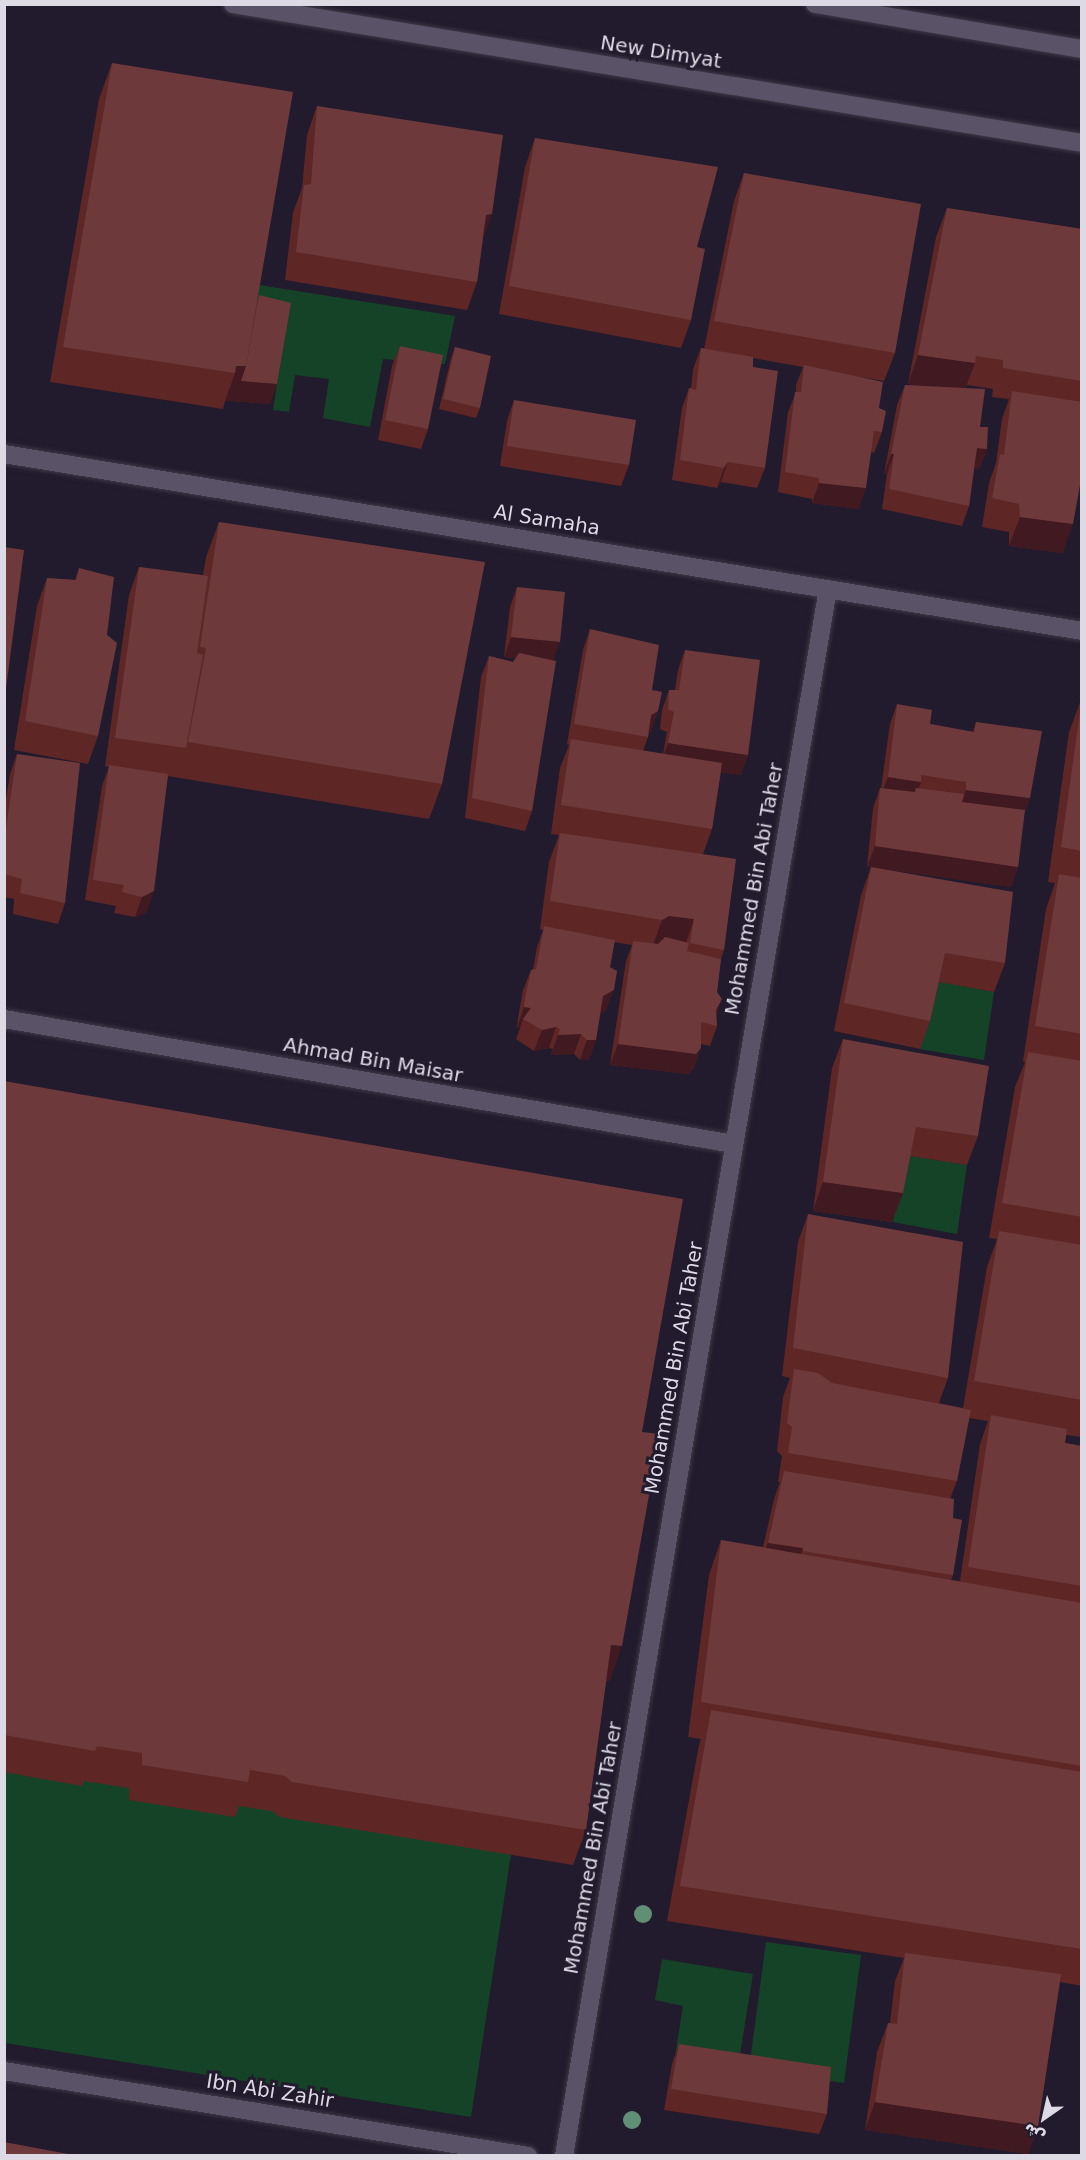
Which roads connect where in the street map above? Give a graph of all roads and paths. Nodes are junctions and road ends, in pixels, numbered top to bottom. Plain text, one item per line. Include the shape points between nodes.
1 (233, 4) edge
2 (815, 4) edge
3 (1082, 49) edge
4 (1082, 143) edge
5 (4, 454) edge
6 (828, 589) junction
7 (1082, 631) edge
8 (4, 1019) edge
9 (734, 1144) junction
10 (4, 2071) edge
11 (528, 2156) edge
12 (564, 2156) edge

1 - 4 street, New Dimyat
2 - 3 street
5 - 6 street, Al Samaha
6 - 7 street, Al Samaha
6 - 9 street, Mohammed Bin Abi Taher
8 - 9 street, Ahmad Bin Maisar
9 - 12 street, Mohammed Bin Abi Taher
10 - 11 street, Ibn Abi Zahir

